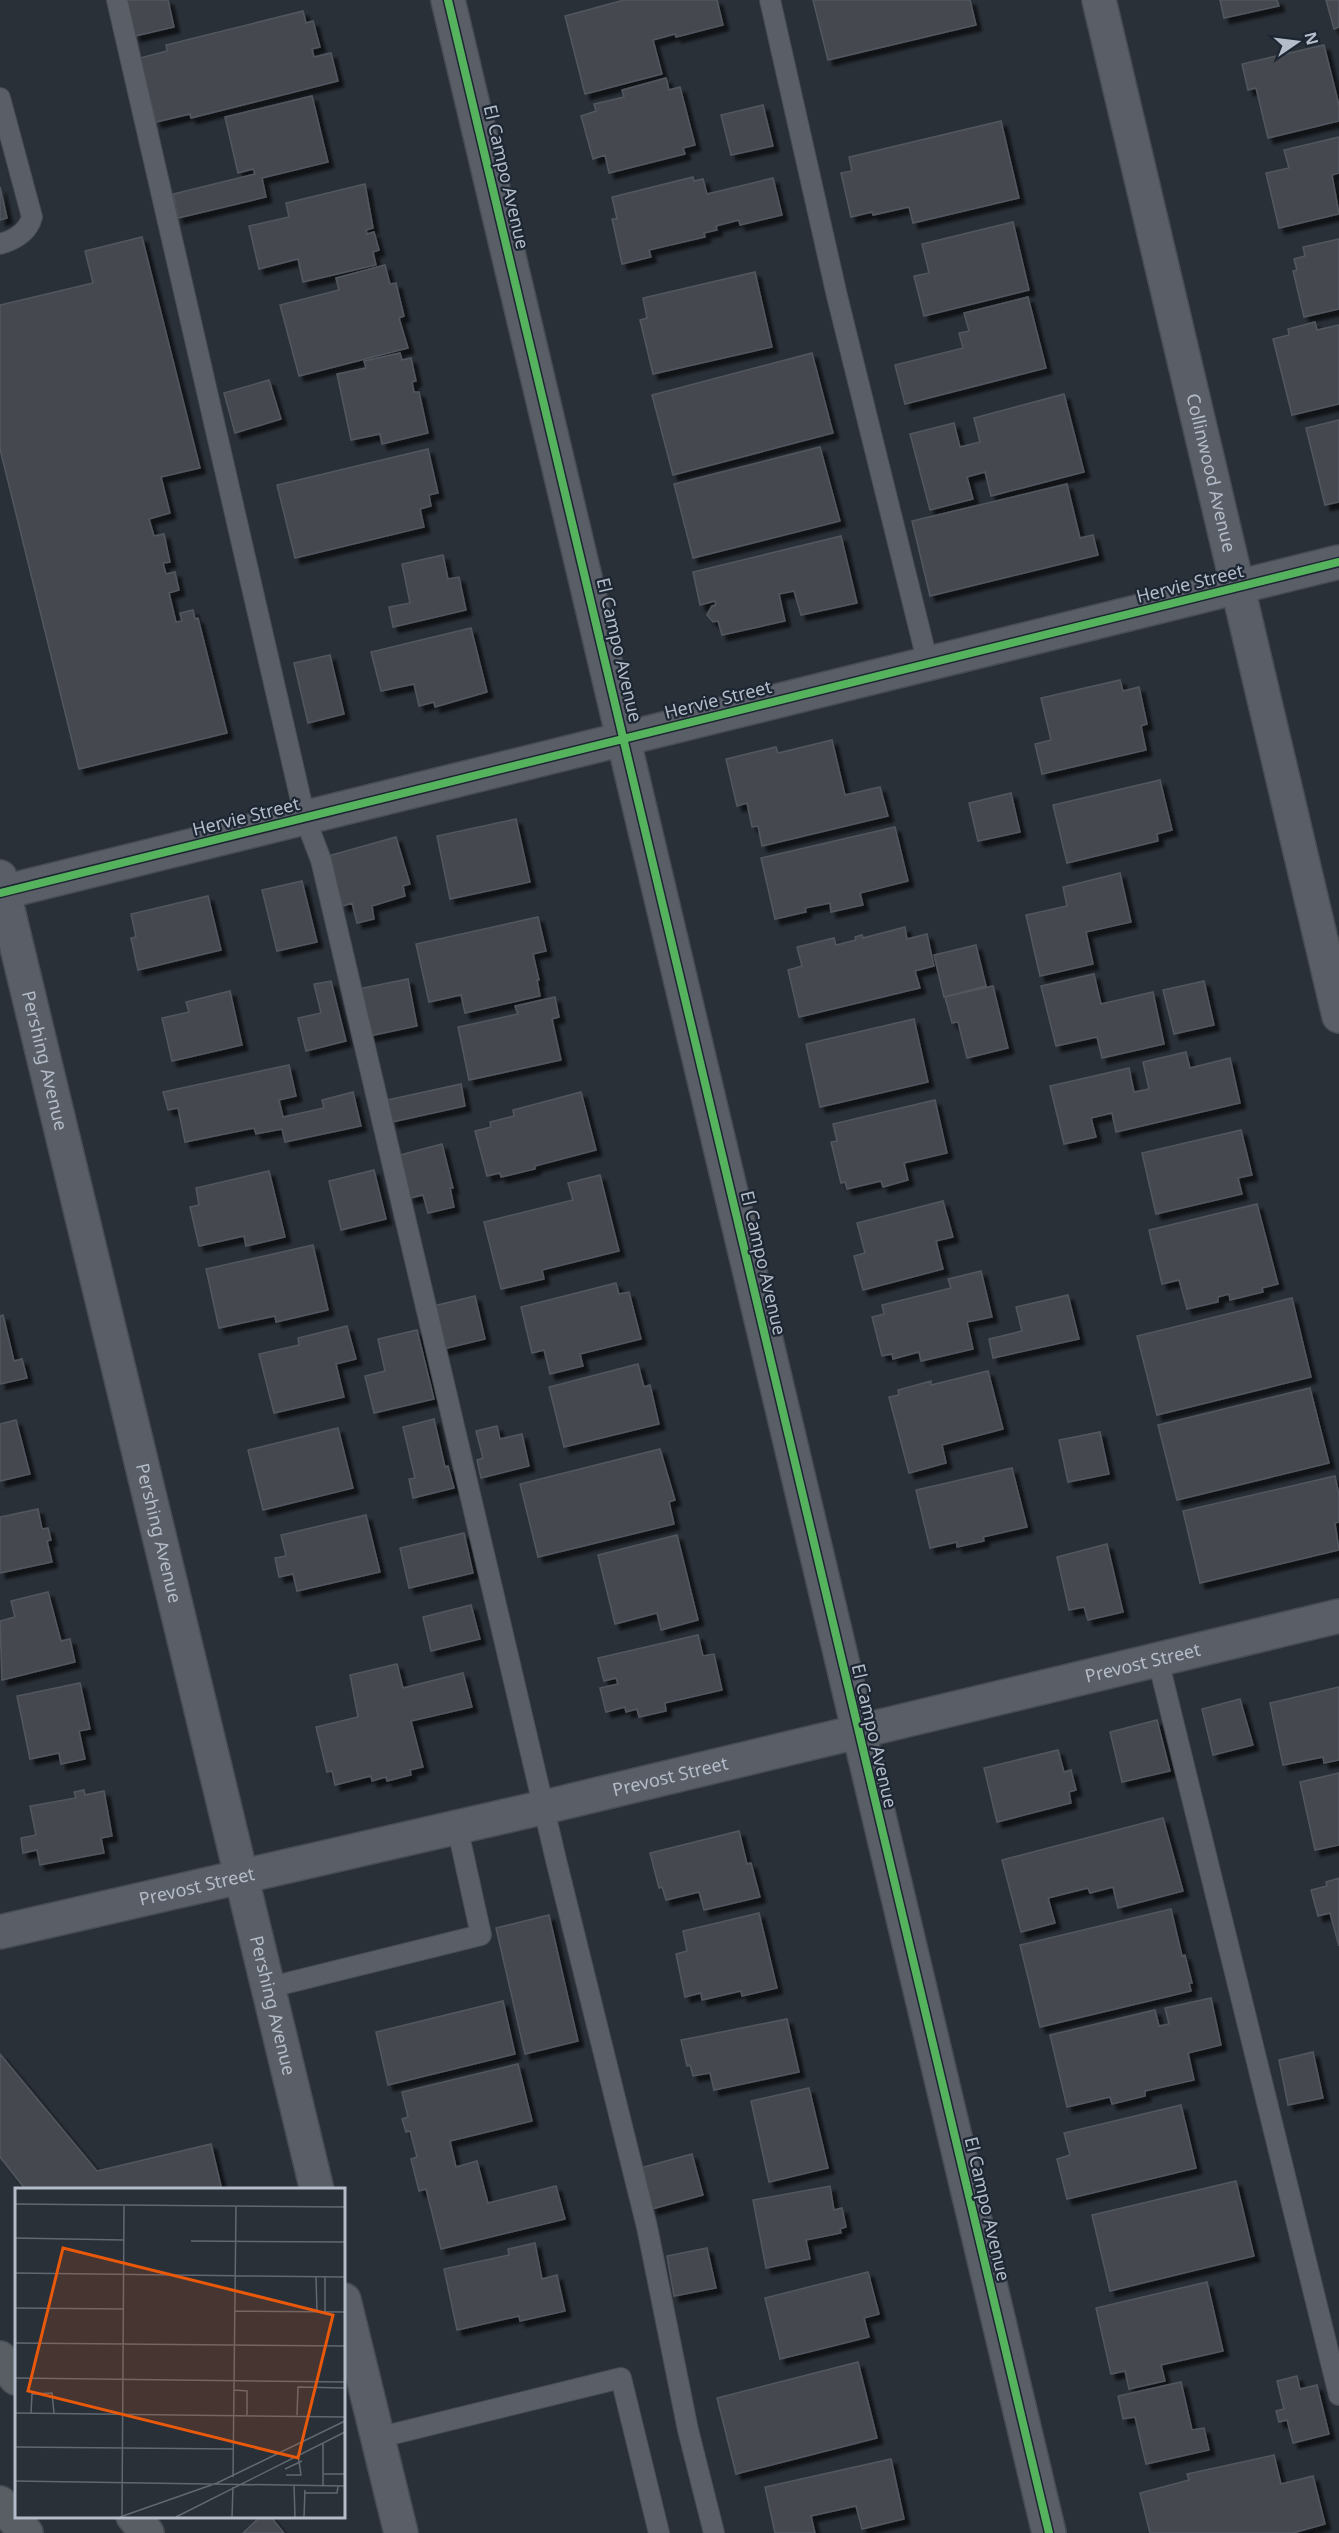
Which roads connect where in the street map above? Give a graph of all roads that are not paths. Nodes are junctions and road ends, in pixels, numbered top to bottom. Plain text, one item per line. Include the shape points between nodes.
1 (117, 0) edge
2 (448, 0) edge
3 (770, 0) edge
4 (1099, 0) edge
5 (0, 98) edge
6 (0, 244) edge
7 (1339, 562) edge
8 (1236, 588) junction
9 (927, 664) junction
10 (625, 739) junction
11 (305, 818) junction
12 (1, 887) edge
13 (1339, 1016) edge
14 (1339, 1616) edge
15 (1158, 1660) junction
16 (858, 1733) junction
17 (545, 1807) junction
18 (457, 1826) junction
19 (239, 1875) junction
20 (0, 1932) edge
21 (267, 1988) junction
22 (316, 2188) edge
23 (345, 2304) edge
24 (0, 2358) edge
25 (15, 2377) edge
26 (1338, 2386) edge
27 (377, 2438) junction
28 (0, 2503) edge
29 (134, 2518) edge
30 (26, 2533) edge
31 (147, 2533) edge
32 (401, 2533) edge
33 (659, 2533) edge
34 (714, 2533) edge
35 (1049, 2533) edge

1 - 11 lane
2 - 10 street, El Campo Avenue
3 - 9 lane
4 - 8 street, Collinwood Avenue
5 - 6 lane via 32,217 30,226 13,240
7 - 8 street, Hervie Street
8 - 9 street, Hervie Street
8 - 13 street, Collinwood Avenue
9 - 10 street, Hervie Street
10 - 11 street, Hervie Street
10 - 16 street, El Campo Avenue
11 - 12 street, Hervie Street
11 - 17 lane via 321,860
12 - 19 street, Pershing Avenue
14 - 15 street, Prevost Street
15 - 16 street, Prevost Street
15 - 26 lane
16 - 17 street, Prevost Street
16 - 35 street, El Campo Avenue
17 - 18 street, Prevost Street
17 - 34 lane via 647,2227 688,2430
18 - 19 street, Prevost Street
18 - 21 lane via 481,1935
19 - 20 street, Prevost Street
19 - 21 street, Pershing Avenue
21 - 22 street, Pershing Avenue
23 - 27 street
24 - 25 main road
27 - 32 street
27 - 33 lane via 621,2378
28 - 30 main road
29 - 31 main road

